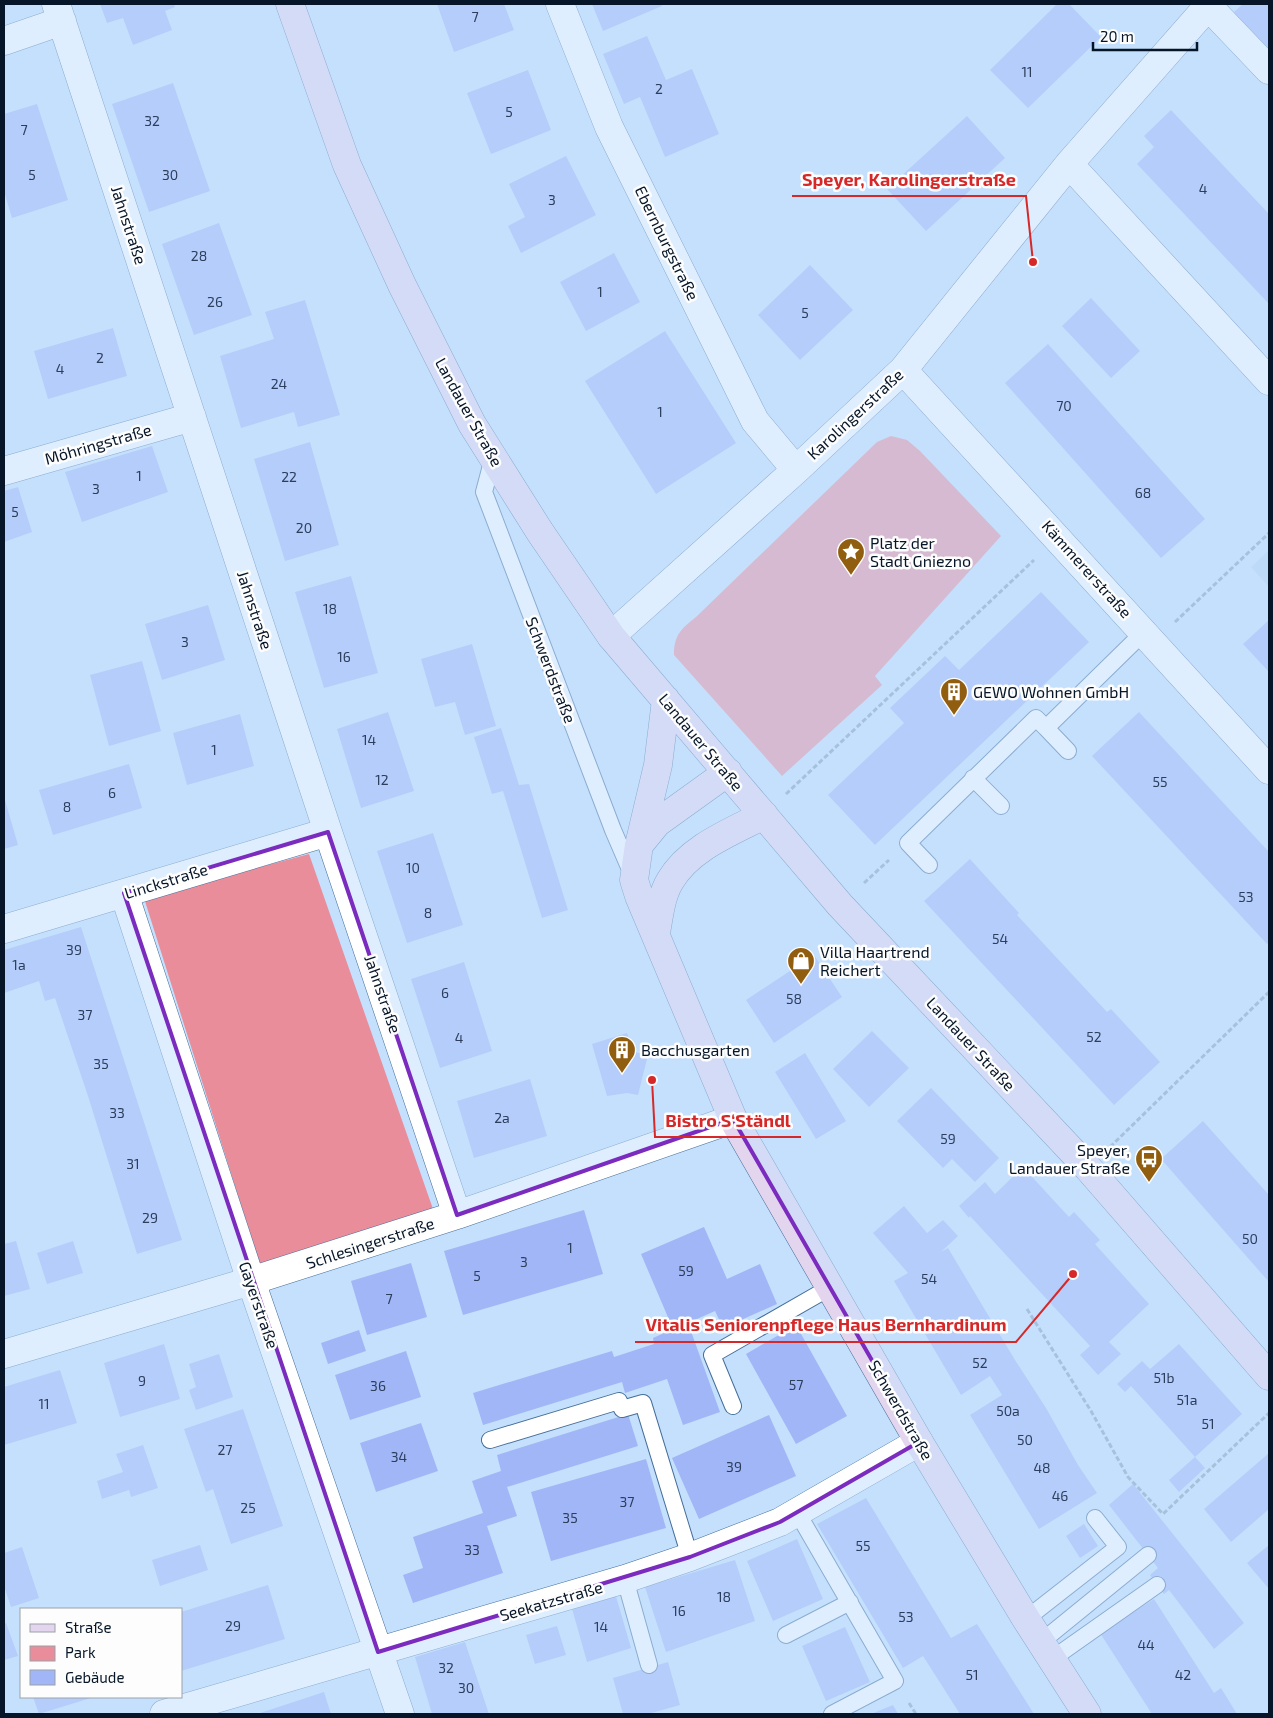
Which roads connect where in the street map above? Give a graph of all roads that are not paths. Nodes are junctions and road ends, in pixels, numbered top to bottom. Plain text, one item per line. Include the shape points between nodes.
1 (290, 4) edge
2 (560, 4) edge
3 (1209, 5) edge
4 (59, 13) edge
5 (4, 41) edge
6 (1269, 70) edge
7 (1069, 164) junction
8 (903, 370) junction
9 (1269, 381) edge
10 (192, 417) junction
11 (493, 458) junction
12 (796, 470) junction
13 (4, 471) edge
14 (611, 636) junction
15 (1149, 637) junction
16 (666, 700) junction
17 (1046, 728) junction
18 (1068, 751) dead end
19 (1269, 770) edge
20 (728, 772) junction
21 (974, 778) junction
22 (1001, 806) dead end
23 (764, 815) junction
24 (328, 832) junction
25 (639, 845) junction
26 (929, 865) dead end
27 (634, 880) junction
28 (124, 893) junction
29 (4, 930) edge
30 (656, 933) junction
31 (733, 1119) junction
32 (457, 1215) junction
33 (251, 1281) junction
34 (829, 1288) junction
35 (4, 1354) edge
36 (1269, 1376) edge
37 (733, 1406) dead end
38 (490, 1440) dead end
39 (919, 1442) junction
40 (798, 1512) junction
41 (1095, 1518) dead end
42 (1148, 1555) dead end
43 (690, 1558) junction
44 (625, 1579) junction
45 (1157, 1585) dead end
46 (850, 1602) junction
47 (1026, 1619) junction
48 (786, 1635) dead end
49 (1047, 1651) junction
50 (378, 1652) junction
51 (650, 1665) dead end
52 (164, 1714) edge
53 (400, 1714) edge
54 (832, 1714) edge
55 (1088, 1714) edge

1 - 11 main road, Landauer Straße via 347,165 402,285 472,424
2 - 12 street, Ebernburgstraße via 609,126 755,421
3 - 6 street, Karolingerstraße
3 - 7 street, Karolingerstraße
4 - 5 street
4 - 10 street, Jahnstraße
7 - 8 street, Karolingerstraße
7 - 9 street
8 - 12 street, Karolingerstraße
8 - 15 street, Kämmererstraße
10 - 13 street, Möhringstraße
10 - 24 street, Jahnstraße
11 - 14 main road, Landauer Straße
11 - 27 lane, Schwerdstraße via 484,492
12 - 14 street, Karolingerstraße
14 - 16 main road, Landauer Straße
15 - 17 lane
15 - 19 street, Kämmererstraße
16 - 20 main road, Landauer Straße
16 - 25 main road, Schwerdstraße via 658,765
17 - 18 lane
17 - 21 lane via 1036,718
20 - 23 main road, Landauer Straße
20 - 25 main road, Schwerdstraße via 656,823
21 - 22 lane
21 - 26 lane via 908,843
23 - 30 main road via 708,845 683,863 669,881
23 - 36 main road, Landauer Straße via 840,905 1088,1168
24 - 28 street, Linckstraße
24 - 32 street, Jahnstraße
25 - 27 main road, Schwerdstraße
27 - 30 main road, Schwerdstraße
28 - 29 street, Linckstraße
28 - 33 street, Gayerstraße
30 - 31 main road, Schwerdstraße
31 - 32 street, Schlesingerstraße
31 - 34 main road, Schwerdstraße
32 - 33 street, Schlesingerstraße
33 - 35 street, Schlesingerstraße
33 - 50 street, Gayerstraße
34 - 37 lane via 712,1355
34 - 39 main road, Schwerdstraße
38 - 43 lane via 619,1401 622,1409 643,1403
39 - 40 street, Seekatzstraße
39 - 47 main road, Schwerdstraße
40 - 43 street, Seekatzstraße
40 - 46 lane
41 - 47 lane via 1118,1547
42 - 49 lane
43 - 44 street, Seekatzstraße
44 - 50 street, Seekatzstraße
44 - 51 lane
45 - 49 lane
46 - 48 lane
46 - 54 lane via 895,1681
47 - 49 main road, Schwerdstraße
49 - 55 main road, Schwerdstraße
50 - 52 street, Seekatzstraße
50 - 53 street, Gayerstraße

